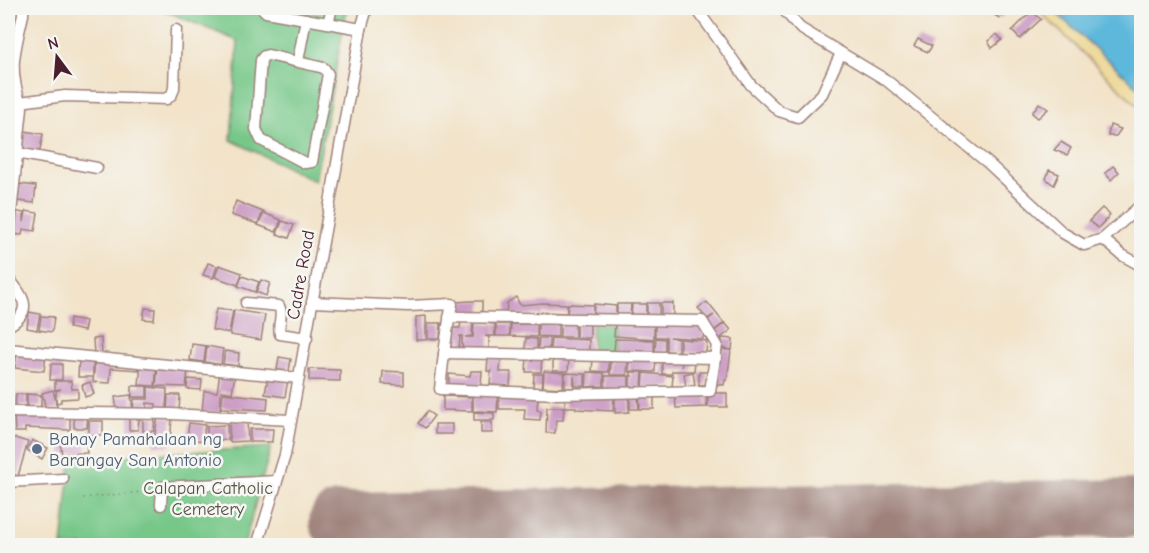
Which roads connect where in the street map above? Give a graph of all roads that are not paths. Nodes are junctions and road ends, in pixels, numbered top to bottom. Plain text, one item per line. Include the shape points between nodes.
1 (23, 8) edge
2 (262, 8) edge
3 (332, 8) edge
4 (367, 8) edge
5 (696, 8) edge
6 (782, 8) edge
7 (306, 19) junction
8 (328, 23) junction
9 (176, 30) dead end
10 (361, 30) junction
11 (841, 53) junction
12 (298, 61) junction
13 (20, 102) junction
14 (17, 153) junction
15 (98, 168) dead end
16 (1142, 204) edge
17 (1103, 239) junction
18 (8, 242) edge
19 (1142, 266) edge
20 (8, 278) edge
21 (312, 302) junction
22 (246, 303) dead end
23 (449, 317) junction
24 (8, 326) edge
25 (307, 338) junction
26 (8, 349) edge
27 (444, 353) junction
28 (716, 358) junction
29 (299, 378) junction
30 (8, 412) edge
31 (290, 420) junction
32 (63, 479) dead end
33 (277, 481) junction
34 (8, 482) edge
35 (162, 505) dead end
36 (257, 546) edge

1 - 13 street via 12,68
2 - 7 street
3 - 8 street
4 - 10 street, Cadre Road
5 - 11 street via 751,85 779,111 798,117 822,94
6 - 11 street via 800,28
7 - 8 street
7 - 12 street
8 - 10 street
9 - 13 street via 174,88 167,99 65,96
10 - 21 street, Cadre Road
11 - 17 street via 886,80 988,163 1063,233 1084,246
12 - 12 street via 268,55 261,60 256,129 261,140 309,164 328,74 324,68
13 - 14 street
14 - 15 street
14 - 18 street
16 - 17 street
17 - 19 street
20 - 24 street via 18,288 24,310
21 - 23 street via 452,304
21 - 25 street, Cadre Road
22 - 25 street via 279,306 280,334
23 - 27 street
23 - 28 street via 702,321 717,345
25 - 29 street, Cadre Road
26 - 29 street
27 - 28 street
27 - 28 street via 440,389 557,394 710,391
29 - 31 street, Cadre Road
30 - 31 street
31 - 33 street, Cadre Road
32 - 34 street
33 - 35 street via 162,487
33 - 36 street, Cadre Road

